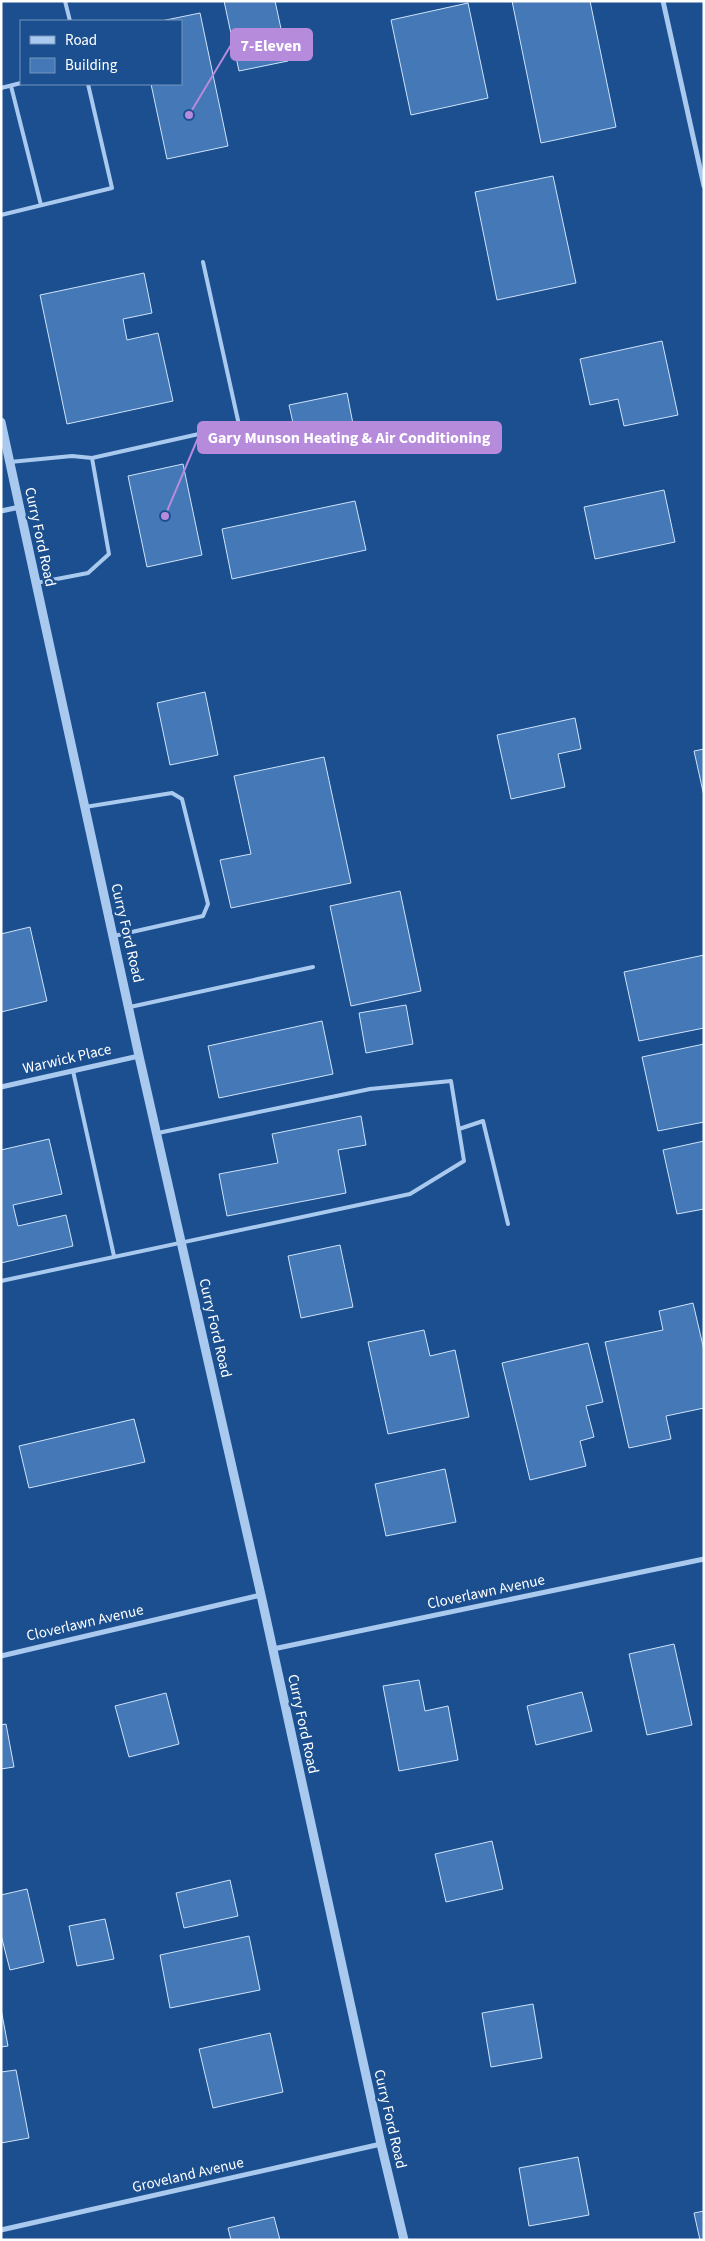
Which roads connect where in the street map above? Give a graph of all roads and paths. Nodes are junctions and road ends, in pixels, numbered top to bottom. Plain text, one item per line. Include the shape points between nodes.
1 (65, 1) edge
2 (663, 1) edge
3 (70, 20) edge
4 (20, 83) edge
5 (88, 85) edge
6 (11, 86) junction
7 (1, 88) edge
8 (703, 182) edge
9 (41, 205) junction
10 (1, 215) edge
11 (203, 262) dead end
12 (1, 422) edge
13 (92, 458) junction
14 (10, 462) junction
15 (20, 507) junction
16 (1, 512) edge
17 (36, 583) junction
18 (85, 807) junction
19 (114, 936) junction
20 (313, 967) dead end
21 (130, 1007) junction
22 (139, 1056) junction
23 (73, 1071) junction
24 (1, 1087) edge
25 (459, 1129) junction
26 (158, 1133) junction
27 (508, 1224) dead end
28 (181, 1241) junction
29 (114, 1256) junction
30 (1, 1281) edge
31 (704, 1559) edge
32 (261, 1595) junction
33 (273, 1649) junction
34 (1, 1656) edge
35 (380, 2144) junction
36 (1, 2230) edge
37 (404, 2240) edge

1 - 3 lane
2 - 8 street
4 - 6 lane
5 - 9 lane via 112,188
6 - 7 lane
6 - 9 lane
9 - 10 lane
11 - 13 lane via 239,424
12 - 14 street, Curry Ford Road
13 - 14 lane via 72,456
13 - 17 lane via 109,554 88,573
14 - 15 street, Curry Ford Road
15 - 16 street
15 - 17 street, Curry Ford Road
17 - 18 street, Curry Ford Road
18 - 19 street, Curry Ford Road
18 - 19 lane via 172,792 182,799 208,904 203,916
19 - 21 street, Curry Ford Road
20 - 21 lane
21 - 22 street, Curry Ford Road
22 - 23 street, Warwick Place
22 - 26 street, Curry Ford Road
23 - 24 street, Warwick Place
23 - 29 lane
25 - 26 lane via 451,1081 370,1089
25 - 27 lane via 483,1121
25 - 28 lane via 464,1161 410,1194
26 - 28 street, Curry Ford Road
28 - 29 lane
28 - 32 street, Curry Ford Road
29 - 30 lane
31 - 33 street, Cloverlawn Avenue
32 - 33 street, Curry Ford Road
32 - 34 street, Cloverlawn Avenue
33 - 35 street, Curry Ford Road
35 - 36 street, Groveland Avenue
35 - 37 street, Curry Ford Road

